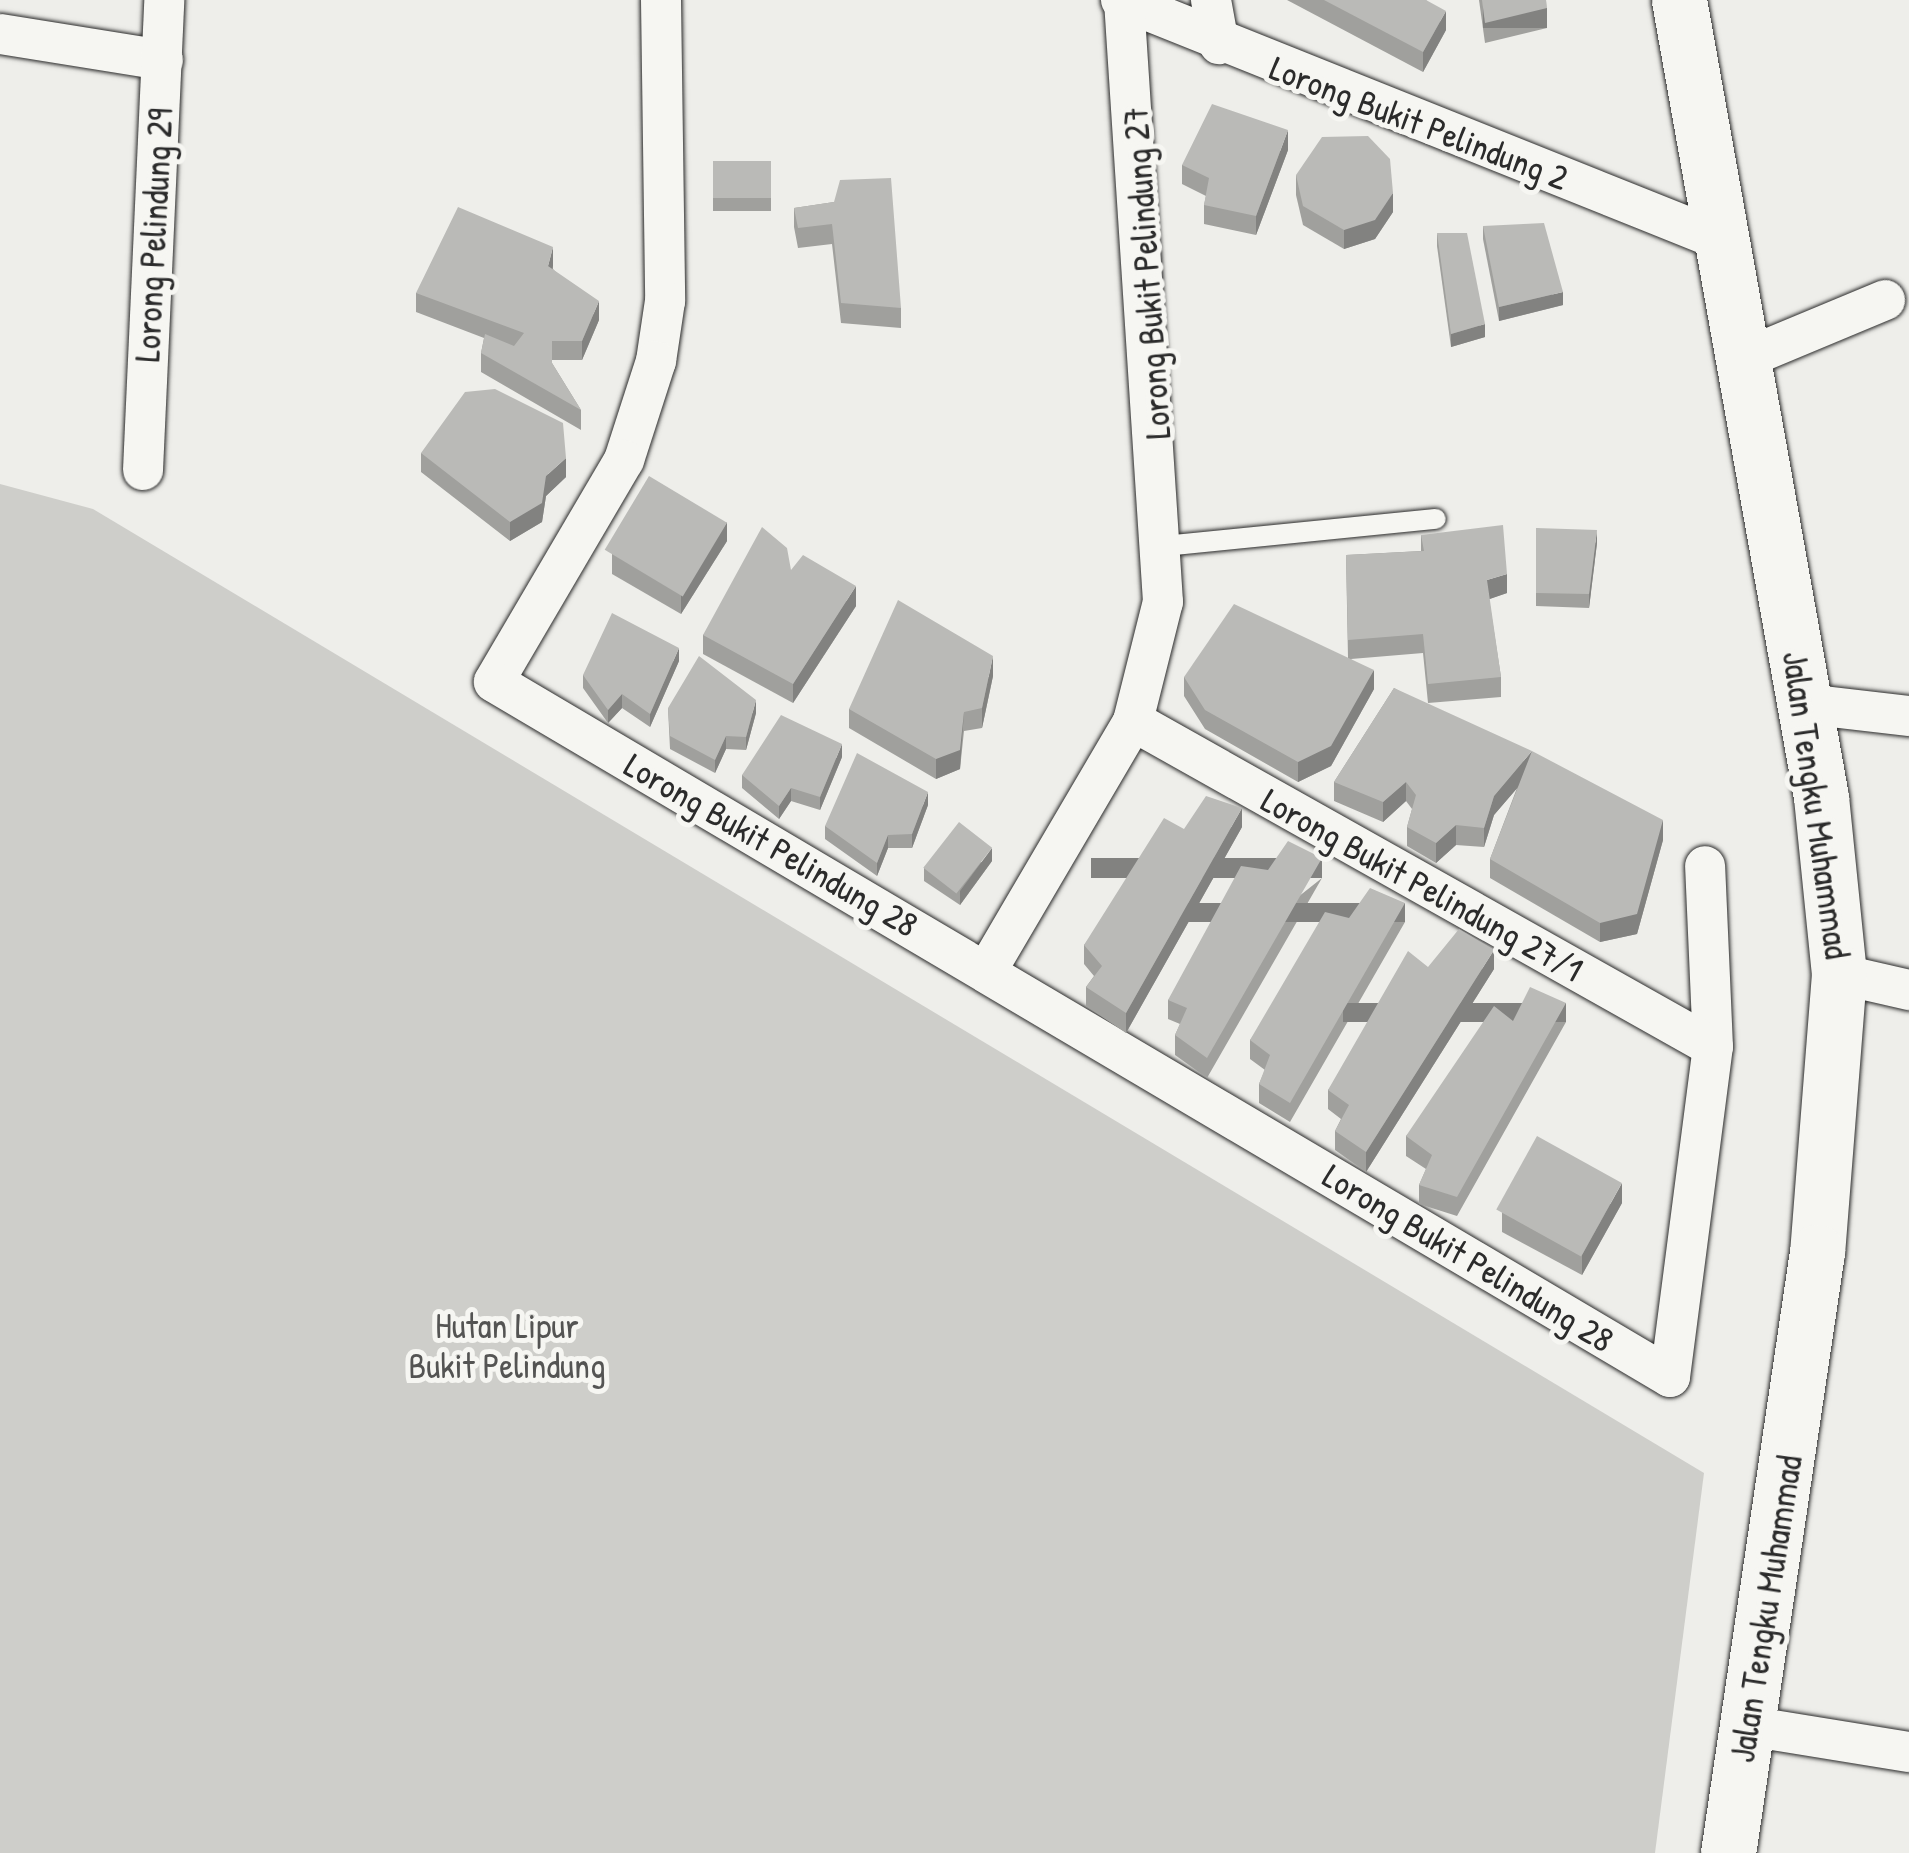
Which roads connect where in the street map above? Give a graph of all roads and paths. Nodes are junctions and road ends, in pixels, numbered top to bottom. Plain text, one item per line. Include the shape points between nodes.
1 (164, 0) edge
2 (661, 0) edge
3 (1212, 0) edge
4 (1679, 0) edge
5 (1122, 1) edge
6 (0, 34) edge
7 (1219, 44) junction
8 (163, 60) junction
9 (1720, 240) junction
10 (1886, 300) dead end
11 (1741, 360) junction
12 (143, 470) dead end
13 (1436, 519) dead end
14 (1164, 546) junction
15 (1805, 704) junction
16 (1909, 716) edge
17 (1133, 721) junction
18 (1705, 866) dead end
19 (986, 972) junction
20 (1839, 974) junction
21 (1909, 990) edge
22 (1712, 1047) junction
23 (1748, 1726) junction
24 (1909, 1752) edge
25 (1728, 1853) edge

1 - 8 street, Lorong Pelindung 29
2 - 19 street, Lorong Bukit Pelindung 28 via 665,283 656,361 624,460 494,682
3 - 7 street
4 - 9 main road, Jalan Tengku Muhammad
5 - 7 street, Lorong Bukit Pelindung 2
5 - 14 street, Lorong Bukit Pelindung 27
6 - 8 street
7 - 9 street, Lorong Bukit Pelindung 2
8 - 12 street, Lorong Pelindung 29
9 - 11 main road, Jalan Tengku Muhammad
10 - 11 street
11 - 15 main road, Jalan Tengku Muhammad
13 - 14 lane
14 - 17 street, Lorong Bukit Pelindung 27 via 1163,602
15 - 16 street
15 - 20 main road, Jalan Tengku Muhammad
17 - 19 street, Lorong Bukit Pelindung 27
17 - 22 street, Lorong Bukit Pelindung 27/1
18 - 22 street
19 - 22 street, Lorong Bukit Pelindung 28 via 1670,1377
20 - 21 street
20 - 23 main road, Jalan Tengku Muhammad via 1828,1159
23 - 24 street
23 - 25 main road, Jalan Tengku Muhammad

